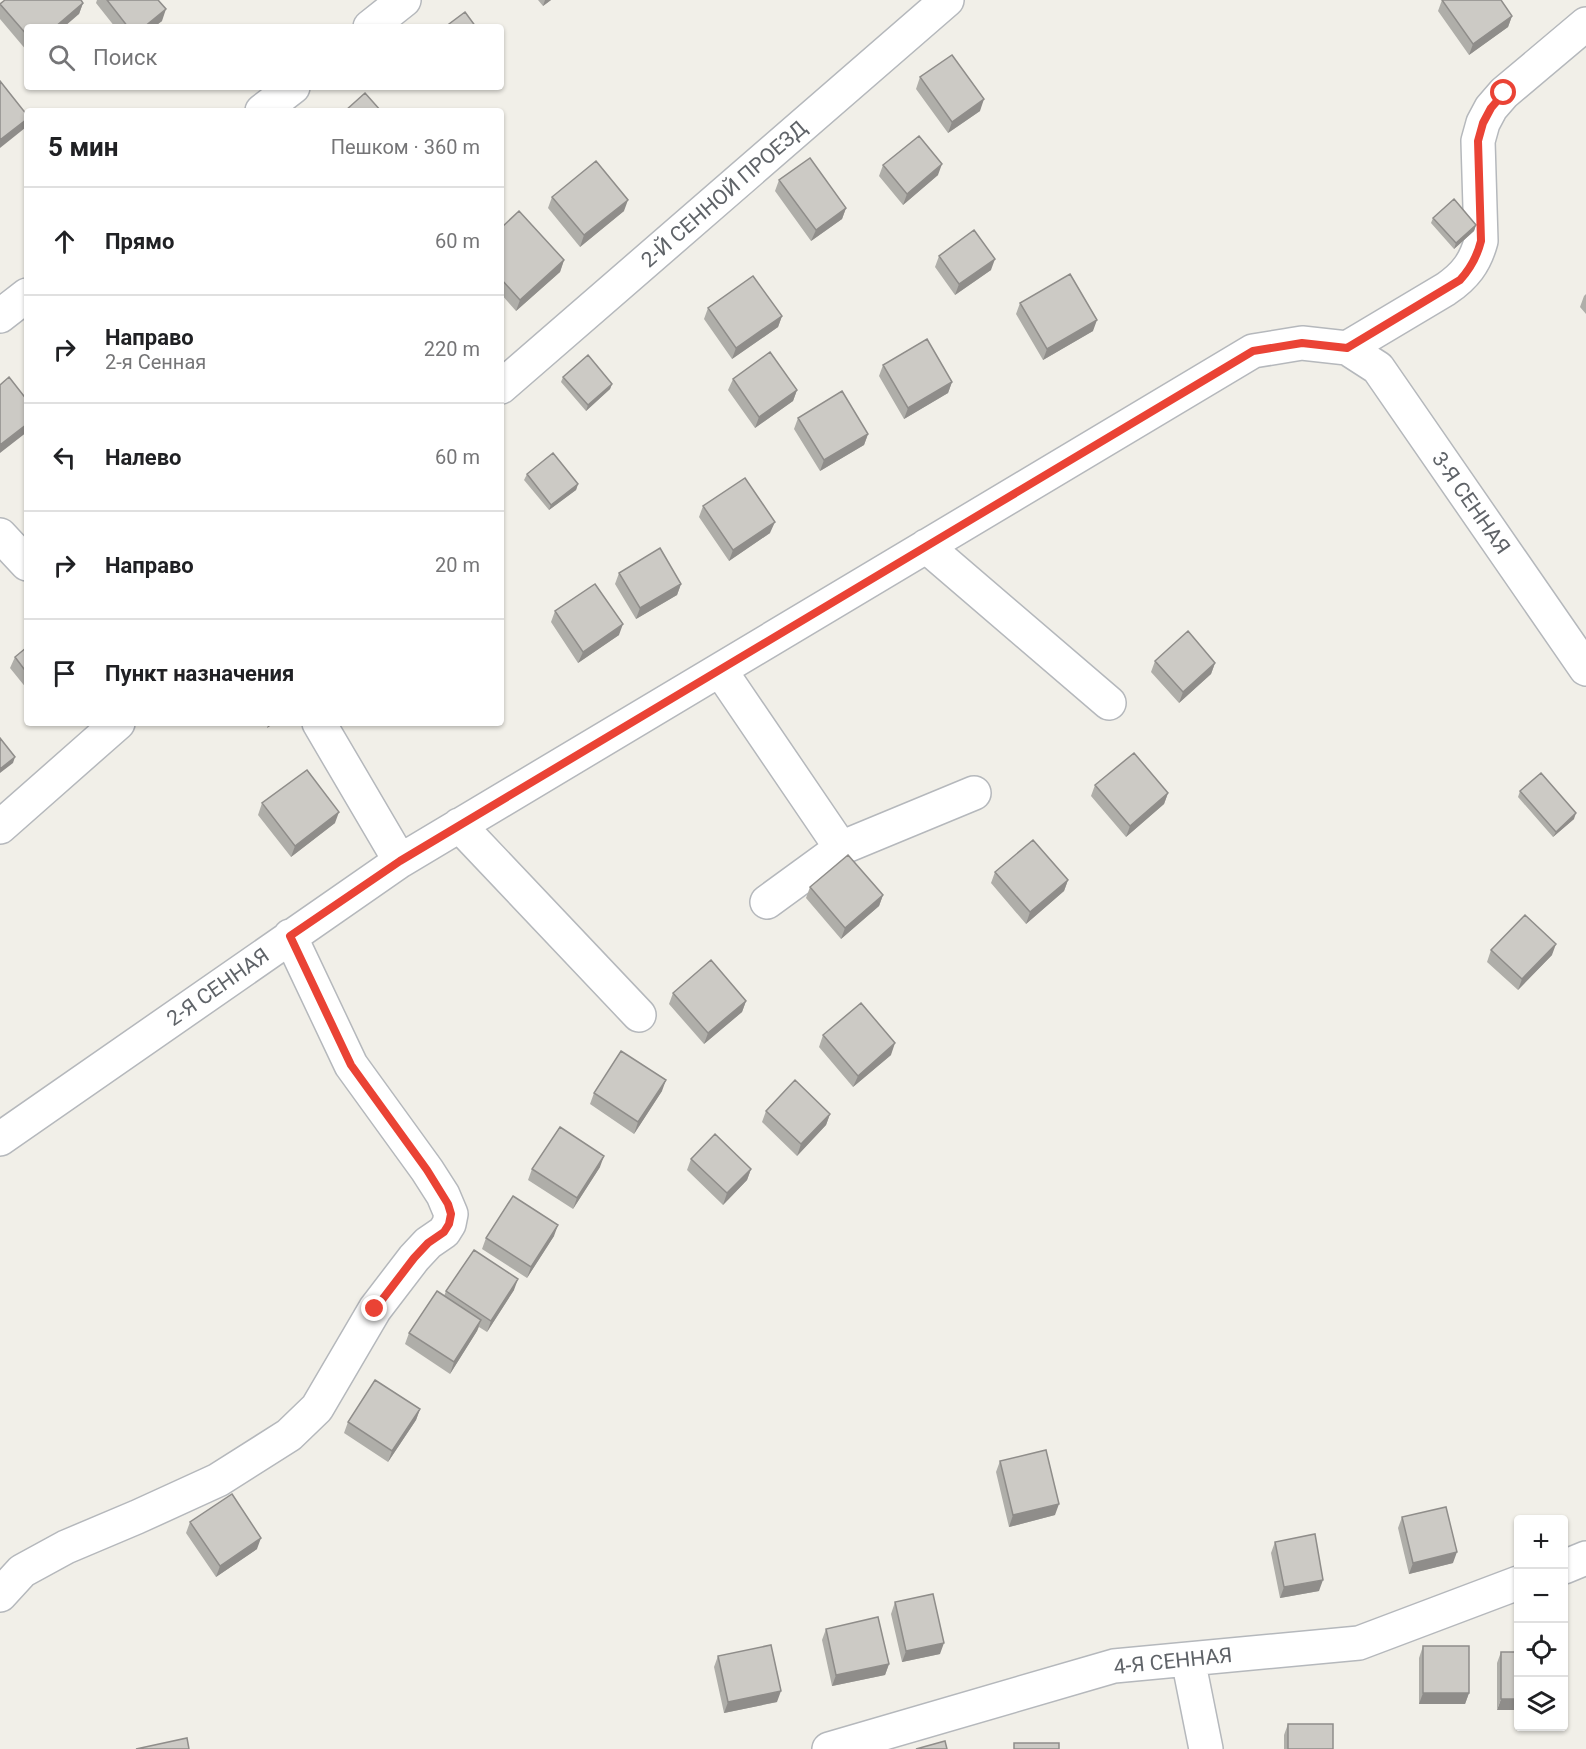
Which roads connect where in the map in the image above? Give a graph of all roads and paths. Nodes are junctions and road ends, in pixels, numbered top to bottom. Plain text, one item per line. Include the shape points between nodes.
1 (404, 0) edge
2 (947, 0) edge
3 (374, 24) edge
4 (1586, 24) edge
5 (289, 90) edge
6 (266, 108) edge
7 (24, 297) edge
8 (0, 316) edge
9 (1347, 348) junction
10 (504, 384) edge
11 (0, 535) edge
12 (926, 546) junction
13 (24, 561) edge
14 (1586, 669) edge
15 (720, 670) junction
16 (1109, 703) dead end
17 (115, 726) edge
18 (321, 726) edge
19 (974, 793) dead end
20 (459, 825) junction
21 (0, 827) edge
22 (841, 848) junction
23 (400, 861) junction
24 (767, 902) dead end
25 (290, 936) junction
26 (639, 1015) dead end
27 (0, 1138) edge
28 (1586, 1558) edge
29 (1568, 1564) edge
30 (1514, 1585) edge
31 (0, 1595) edge
32 (1188, 1659) junction
33 (829, 1749) edge
34 (1206, 1749) edge

1 - 3 street
2 - 10 street, 2-Й СЕННОЙ ПРОЕЗД
4 - 9 street via 1504,93 1483,123 1478,141 1481,241 1469,270 1446,289
5 - 6 street
7 - 8 street
9 - 12 street, 2-Я СЕННАЯ via 1302,343 1253,351
9 - 14 street, 3-Я СЕННАЯ via 1378,368
11 - 13 street
12 - 15 street, 2-Я СЕННАЯ
12 - 16 street
15 - 20 street, 2-Я СЕННАЯ
15 - 22 street
17 - 21 street
18 - 23 street
19 - 22 street
20 - 23 street, 2-Я СЕННАЯ
20 - 26 street
22 - 24 street
23 - 25 street, 2-Я СЕННАЯ
25 - 27 street, 2-Я СЕННАЯ
25 - 31 street via 351,1065 443,1195 451,1214 449,1224 414,1258 375,1309 317,1408 289,1435 218,1480 66,1547 22,1571
28 - 29 street
30 - 32 street, 4-Я СЕННАЯ via 1359,1643
32 - 33 street, 4-Я СЕННАЯ via 1114,1666
32 - 34 street

